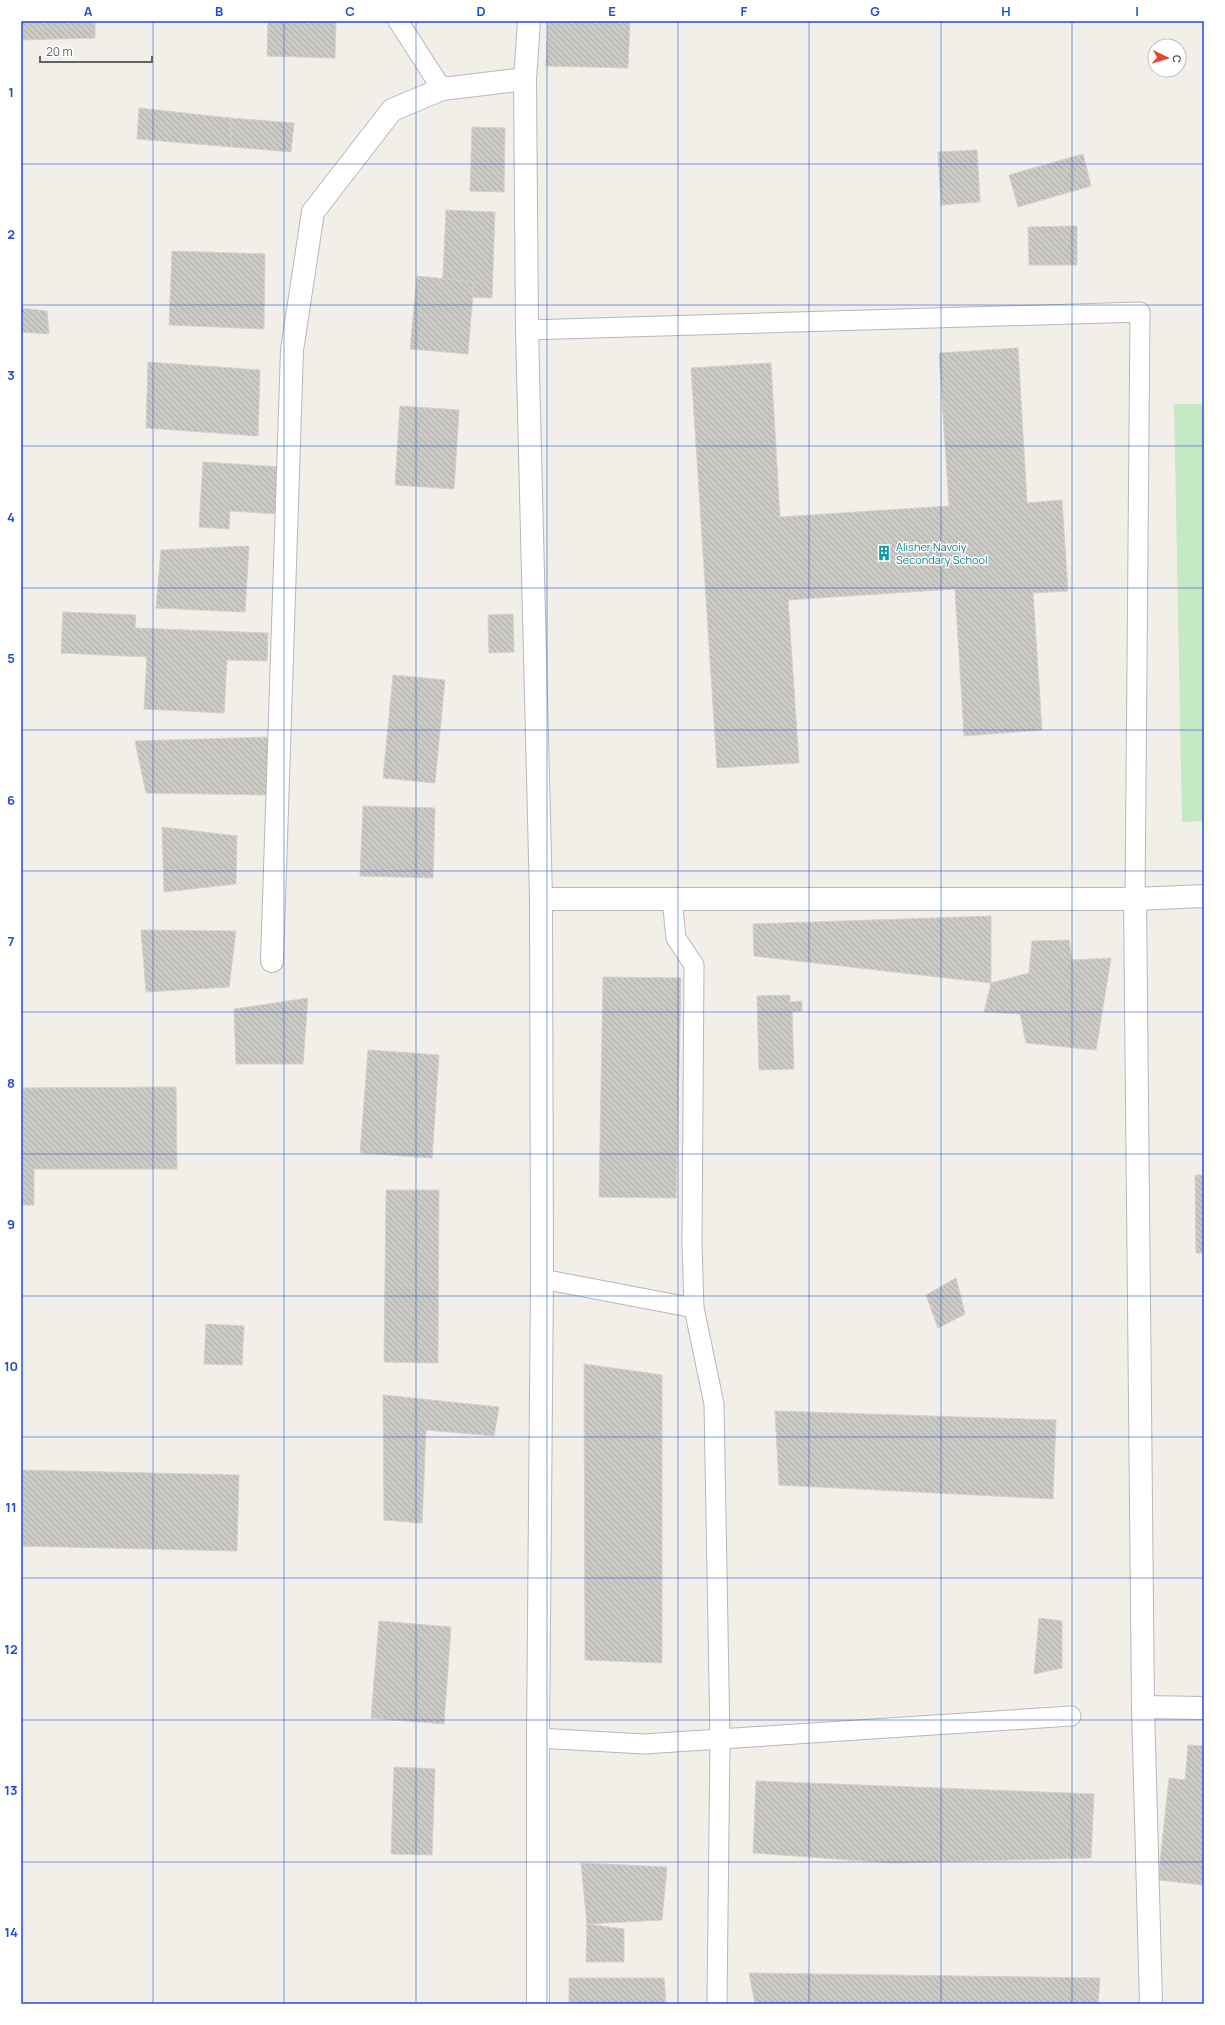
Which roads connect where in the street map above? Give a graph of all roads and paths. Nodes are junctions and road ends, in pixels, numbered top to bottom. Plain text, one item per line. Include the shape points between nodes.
1 (398, 21) edge
2 (529, 21) edge
3 (525, 79) junction
4 (442, 89) junction
5 (527, 330) junction
6 (1204, 896) edge
7 (541, 899) junction
8 (672, 899) junction
9 (1135, 899) junction
10 (272, 961) dead end
11 (542, 1279) junction
12 (694, 1308) junction
13 (1143, 1707) junction
14 (1204, 1708) edge
15 (1071, 1716) dead end
16 (538, 1738) junction
17 (720, 1740) junction
18 (538, 2004) edge
19 (717, 2004) edge
20 (1151, 2004) edge

1 - 4 lane
2 - 3 street
3 - 4 street
3 - 5 street
4 - 10 street via 392,110 313,212 292,350
5 - 7 street
5 - 9 lane via 1140,312
6 - 9 street
7 - 8 street
7 - 11 street
8 - 9 street
8 - 12 lane via 676,938 694,965
9 - 13 street
11 - 12 lane
11 - 16 street
12 - 17 lane via 714,1404
13 - 14 street
13 - 20 street
15 - 17 lane
16 - 17 lane via 644,1744
16 - 18 street
17 - 19 lane

